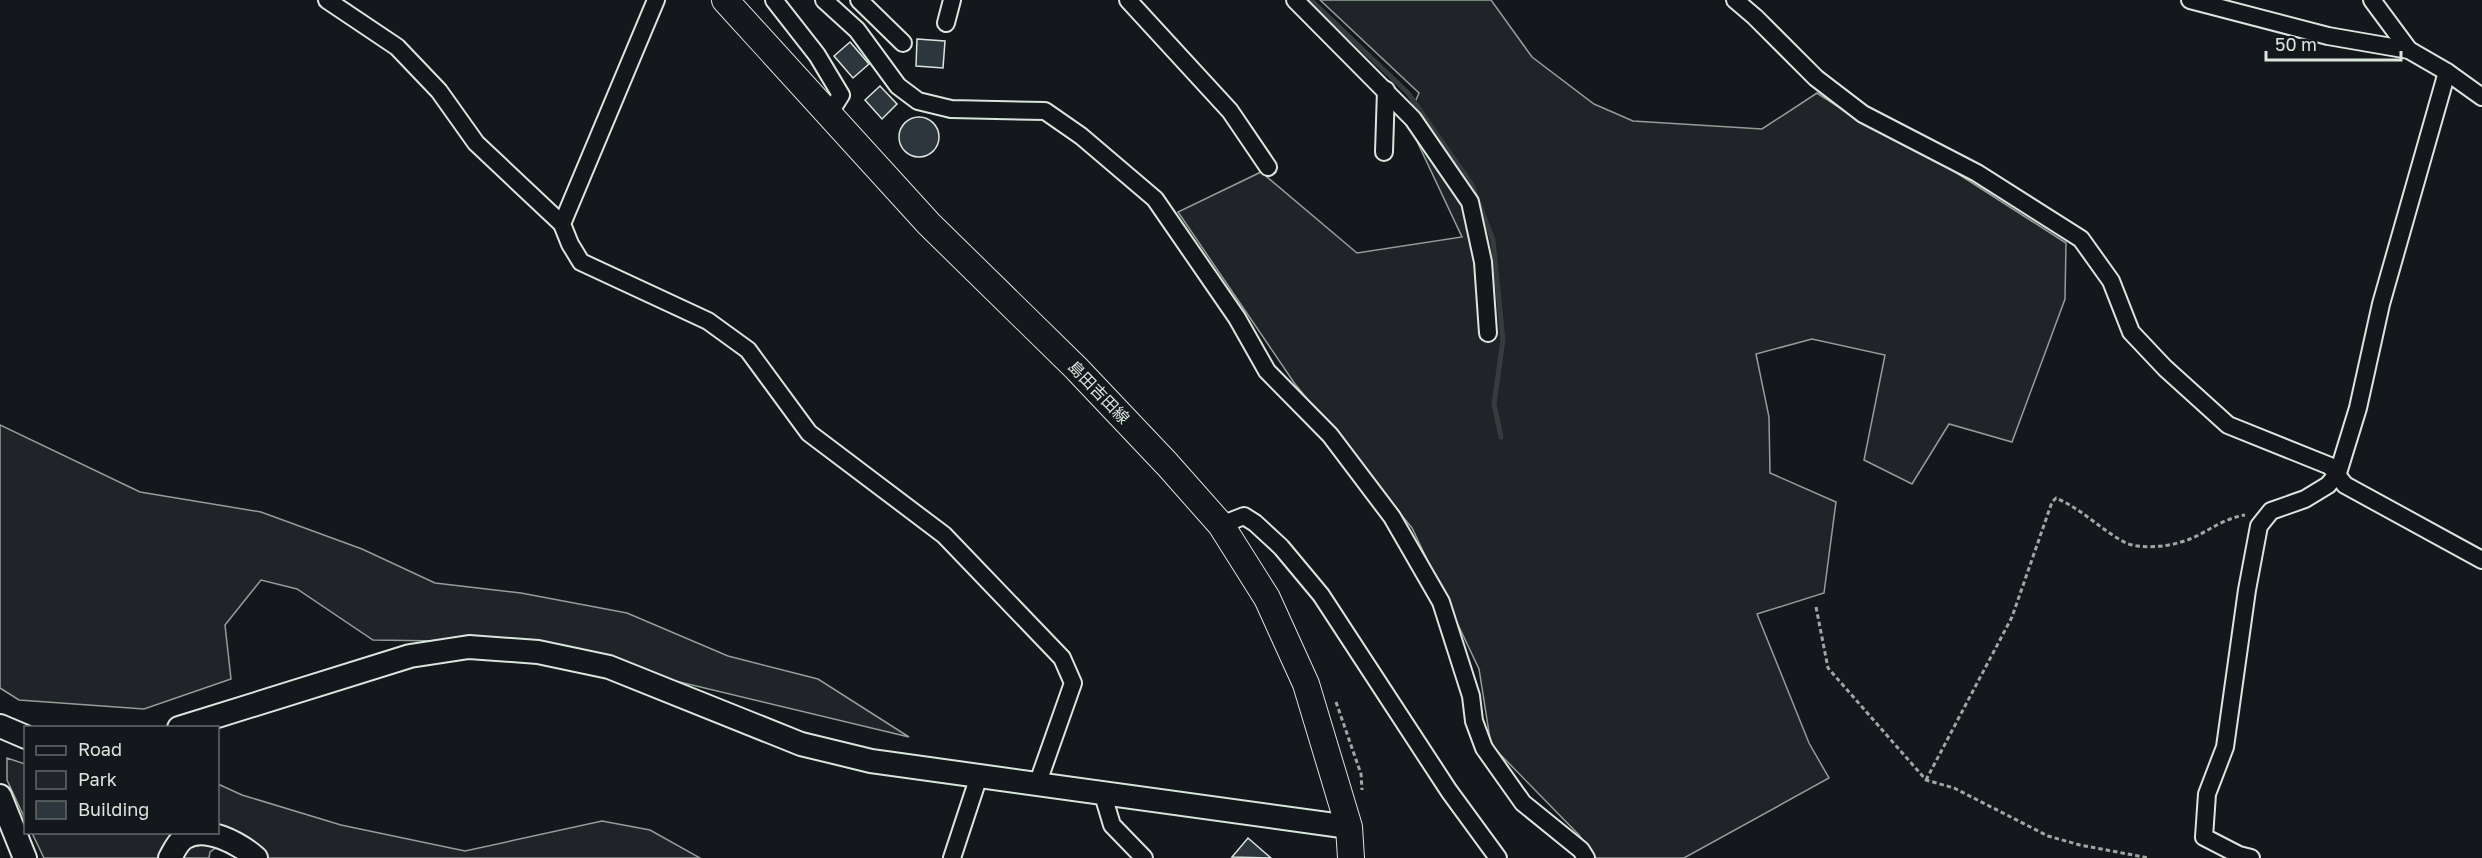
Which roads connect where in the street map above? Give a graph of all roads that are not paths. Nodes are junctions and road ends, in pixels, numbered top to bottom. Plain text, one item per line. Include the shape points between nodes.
1 (327, 0) edge
2 (657, 0) edge
3 (725, 0) edge
4 (774, 0) edge
5 (824, 0) edge
6 (859, 0) edge
7 (952, 0) edge
8 (1128, 0) edge
9 (1295, 0) edge
10 (1735, 0) edge
11 (2190, 0) edge
12 (2372, 0) edge
13 (946, 23) dead end
14 (903, 43) dead end
15 (2409, 50) junction
16 (2447, 72) junction
17 (1386, 90) junction
18 (2482, 97) edge
19 (829, 114) junction
20 (1384, 152) dead end
21 (1268, 167) dead end
22 (562, 224) junction
23 (1488, 333) dead end
24 (2338, 473) junction
25 (1221, 525) junction
26 (2482, 560) edge
27 (0, 726) edge
28 (186, 726) edge
29 (24, 736) edge
30 (979, 776) junction
31 (1037, 785) junction
32 (1103, 795) junction
33 (0, 796) edge
34 (1349, 827) junction
35 (1496, 857) edge
36 (25, 858) edge
37 (170, 858) edge
38 (256, 858) edge
39 (952, 858) edge
40 (1144, 858) edge
41 (1352, 858) edge
42 (1586, 858) edge
43 (2251, 858) edge

1 - 22 street via 397,47 439,92 476,143
2 - 22 street
3 - 19 main road, 島田吉田線
4 - 19 street via 817,55 841,95
5 - 42 street via 857,30 898,86 918,102 951,109 1045,111 1082,136 1155,199 1237,318 1267,371 1330,435 1392,517 1441,602 1472,696 1474,721 1484,748 1523,803
6 - 14 street
7 - 13 street
8 - 21 street via 1230,111
9 - 17 street
10 - 24 street via 1816,78 1863,114 1977,173 2081,240 2111,281 2131,332 2228,424 2330,466
11 - 15 street via 2328,36
12 - 15 street
15 - 16 street
16 - 18 street
16 - 24 street
17 - 20 street
17 - 23 street via 1413,119 1470,202 1483,262
19 - 25 main road, 島田吉田線 via 929,224 1076,368
22 - 31 street via 581,262 708,321 748,350 808,433 944,535 1062,658 1072,683
24 - 26 street via 2345,485
24 - 43 street via 2328,485 2305,499 2271,511 2259,526 2225,747 2206,795 2204,837
25 - 34 main road, 島田吉田線 via 1267,598 1306,684
25 - 35 street via 1244,516 1256,523 1321,595
27 - 29 street
28 - 30 street via 410,656 469,647 538,652 609,668 801,744 871,761
30 - 31 street
30 - 39 street
31 - 32 street
32 - 34 street
32 - 40 street via 1112,825
33 - 36 street
34 - 41 main road, 島田吉田線
37 - 38 street via 185,837 200,834 222,837

